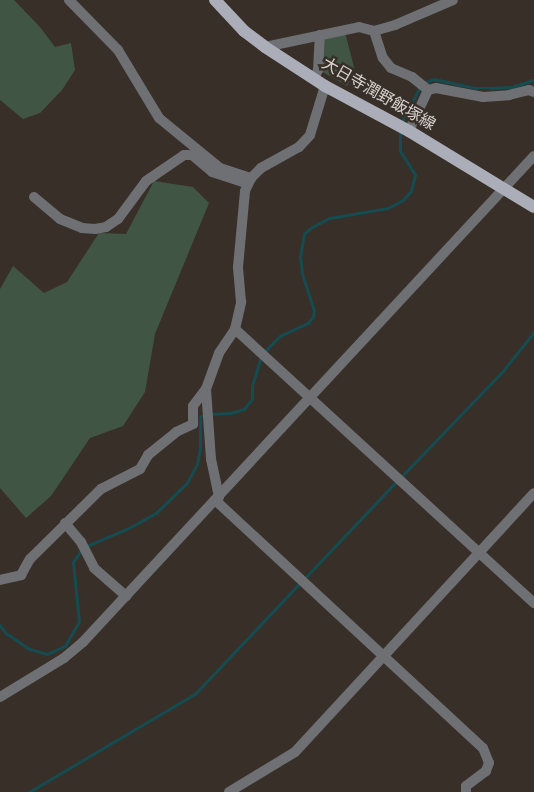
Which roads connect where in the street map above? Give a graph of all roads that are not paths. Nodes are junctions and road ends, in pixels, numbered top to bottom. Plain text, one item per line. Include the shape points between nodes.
1 (69, 0) edge
2 (215, 0) edge
3 (453, 0) edge
4 (374, 30) junction
5 (320, 35) junction
6 (265, 47) junction
7 (314, 78) junction
8 (325, 86) junction
9 (428, 90) junction
10 (534, 92) edge
11 (409, 131) junction
12 (534, 156) edge
13 (250, 181) junction
14 (504, 189) junction
15 (34, 197) dead end
16 (534, 207) edge
17 (234, 329) junction
18 (206, 389) junction
19 (310, 396) junction
20 (534, 493) edge
21 (217, 498) junction
22 (65, 523) junction
23 (479, 552) junction
24 (0, 580) edge
25 (126, 596) junction
26 (534, 603) edge
27 (383, 656) junction
28 (0, 698) edge
29 (229, 792) edge
30 (466, 792) edge

1 - 13 street via 118,50 159,118 220,168
2 - 6 main road, 大日寺潤野飯塚線 via 244,31
3 - 4 street via 395,25
4 - 5 street via 359,27
4 - 9 street via 383,58 391,68
5 - 6 street
5 - 7 street via 318,70
6 - 7 main road, 大日寺潤野飯塚線
7 - 8 main road, 大日寺潤野飯塚線
8 - 11 main road, 大日寺潤野飯塚線
8 - 13 street via 310,135 299,147 274,159
9 - 10 street via 436,88 483,96
9 - 11 street
11 - 14 main road, 大日寺潤野飯塚線
12 - 14 street
13 - 15 street via 212,172 192,155 184,155 146,181 118,219 95,230 60,219
13 - 17 street via 244,191 238,267 240,302
14 - 16 main road, 大日寺潤野飯塚線
14 - 19 street
17 - 18 street via 219,354
17 - 19 street
18 - 21 street
18 - 22 street via 194,406 194,424 176,432 148,455 140,469 101,489
19 - 21 street
19 - 23 street
20 - 23 street
21 - 25 street
21 - 27 street
22 - 24 street via 30,559 20,575
22 - 25 street via 81,542 94,568
23 - 26 street
23 - 27 street
25 - 28 street via 64,658
27 - 29 street via 295,752
27 - 30 street via 483,748 490,763 486,771 466,786

